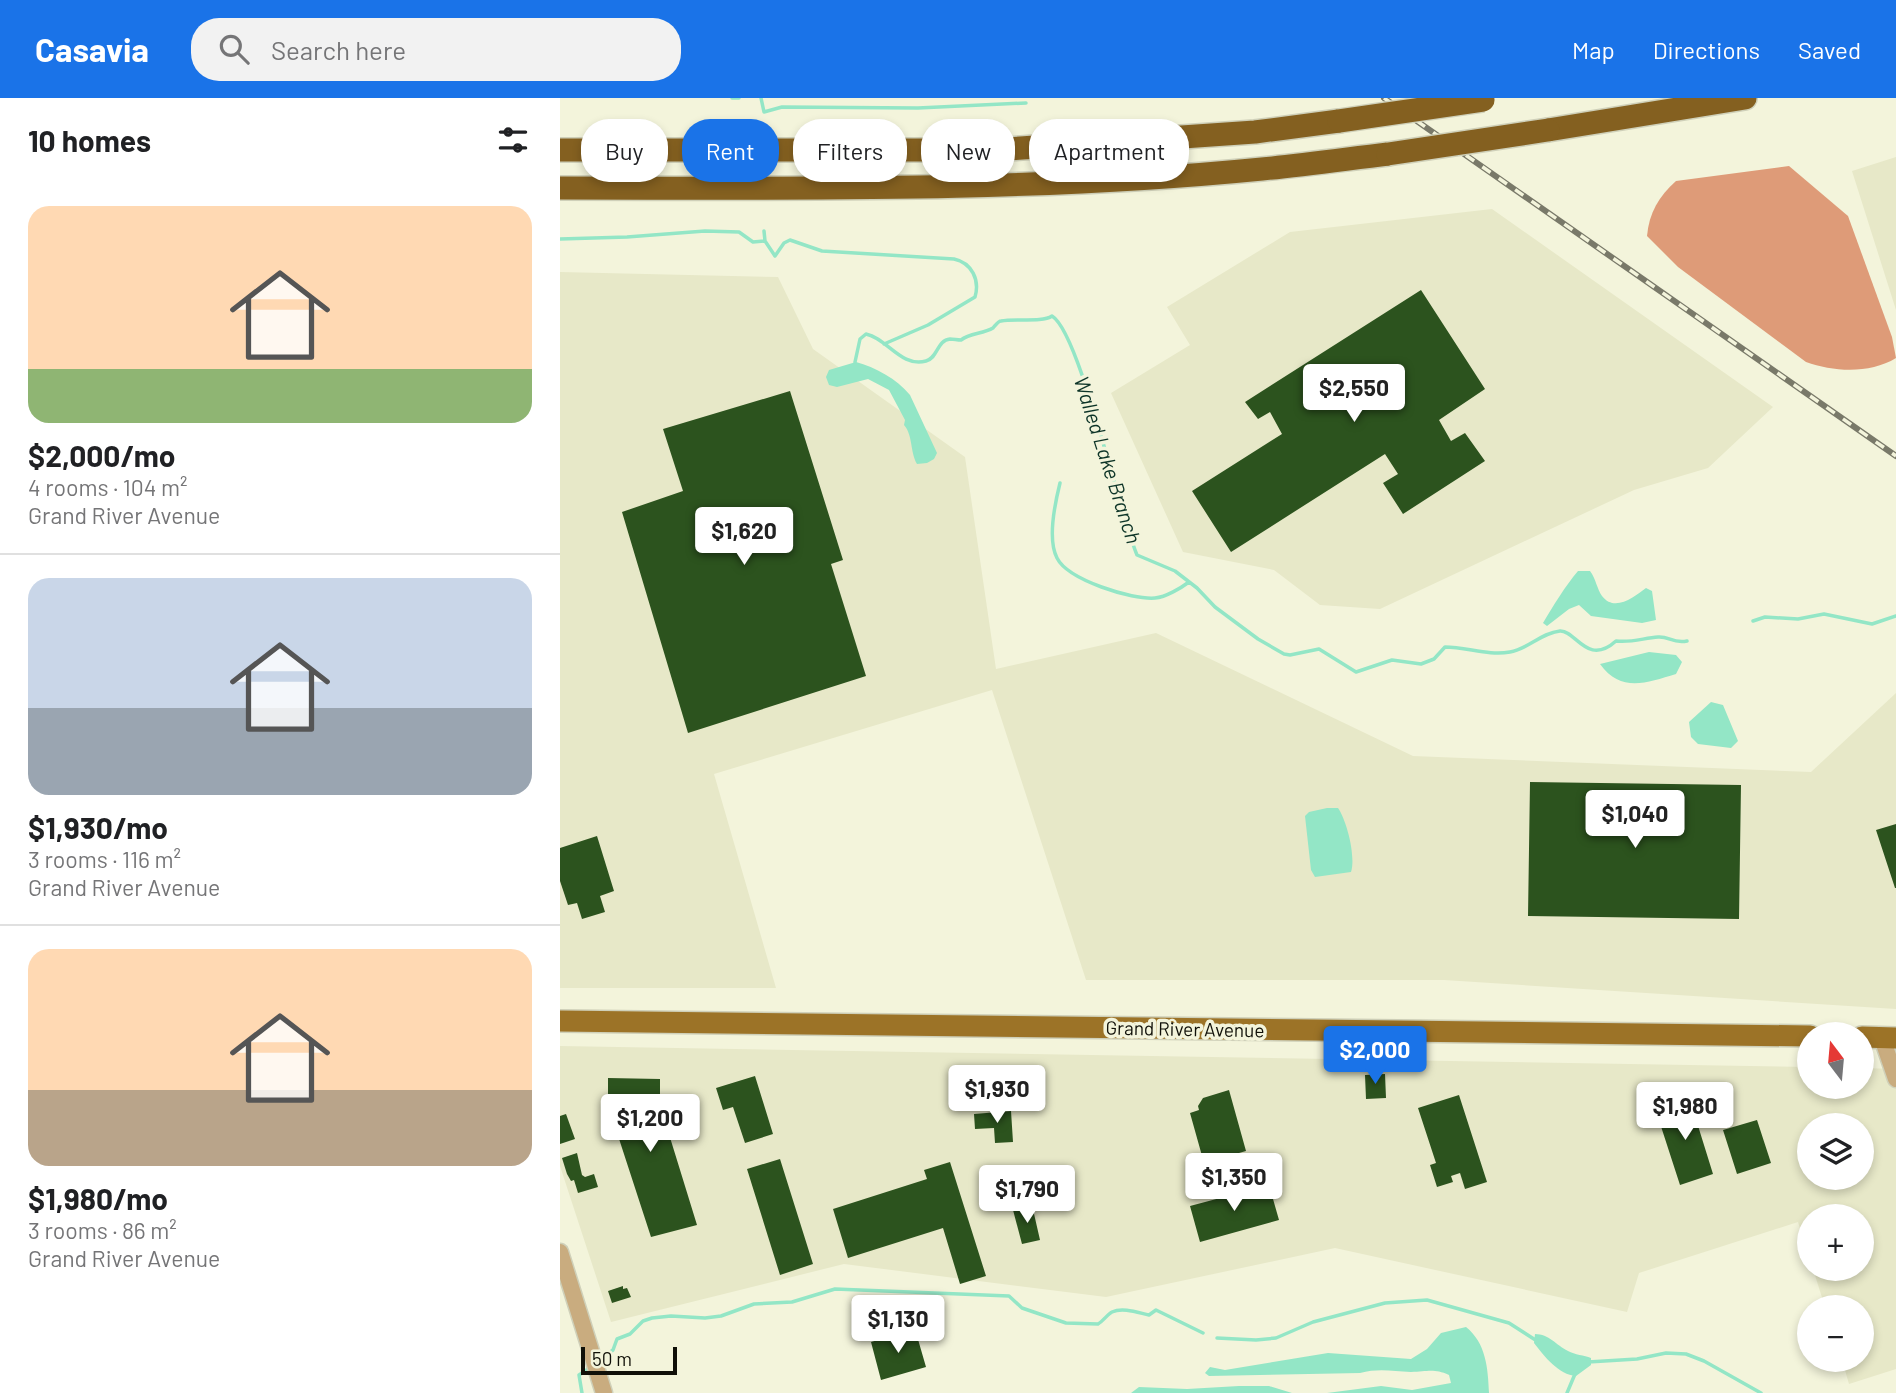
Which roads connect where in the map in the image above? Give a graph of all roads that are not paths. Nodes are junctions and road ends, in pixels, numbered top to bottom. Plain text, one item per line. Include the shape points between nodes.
1 (1745, 98) edge
2 (1490, 99) edge
3 (560, 150) edge
4 (560, 188) edge
5 (560, 1021) edge
6 (1797, 1036) edge
7 (1880, 1037) edge
8 (1896, 1079) edge
9 (560, 1252) edge
10 (564, 1279) edge
11 (604, 1393) edge

1 - 4 highway, bridge via 1548,131 1261,169 1006,184
2 - 3 highway, bridge via 1255,132 992,149
5 - 6 main road, Grand River Avenue
7 - 8 street
9 - 10 street
10 - 11 street

